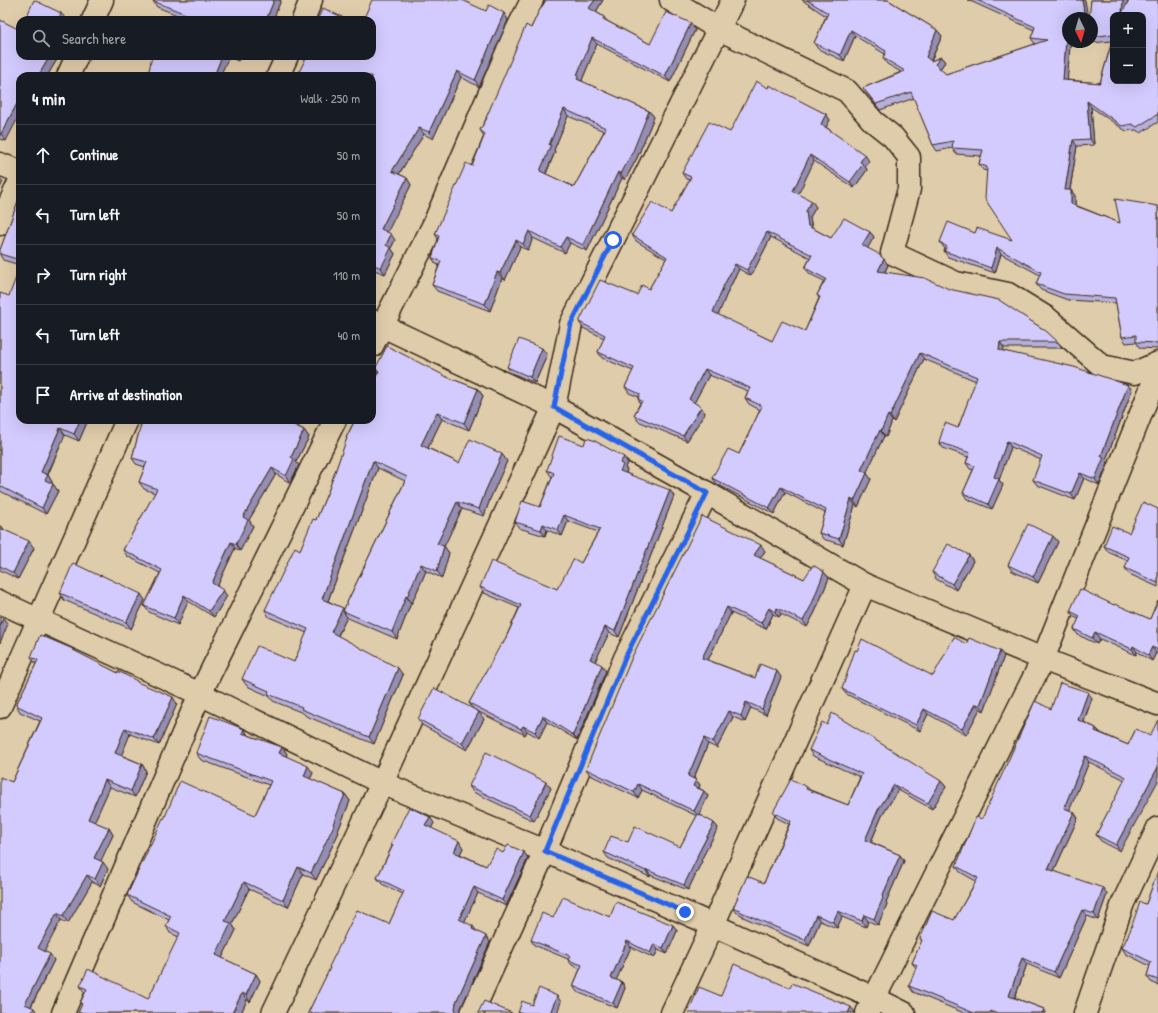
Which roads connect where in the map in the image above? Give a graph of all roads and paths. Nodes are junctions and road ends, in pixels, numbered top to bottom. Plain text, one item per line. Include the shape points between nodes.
1 (102, 0) edge
2 (312, 0) edge
3 (532, 0) edge
4 (672, 0) edge
5 (733, 0) edge
6 (95, 16) edge
7 (305, 16) edge
8 (718, 29) junction
9 (75, 60) edge
10 (285, 60) edge
11 (70, 72) edge
12 (280, 72) edge
13 (0, 164) edge
14 (16, 170) edge
15 (16, 190) edge
16 (0, 224) edge
17 (377, 323) edge
18 (1158, 363) edge
19 (1158, 371) edge
20 (554, 407) junction
21 (125, 424) edge
22 (333, 424) edge
23 (707, 493) junction
24 (865, 585) junction
25 (0, 602) edge
26 (39, 620) junction
27 (1043, 659) junction
28 (200, 694) junction
29 (1158, 704) edge
30 (0, 707) edge
31 (382, 783) junction
32 (1158, 828) edge
33 (545, 851) junction
34 (713, 925) junction
35 (870, 1005) edge
36 (63, 1013) edge
37 (272, 1013) edge
38 (472, 1013) edge
39 (672, 1013) edge
40 (904, 1013) edge
41 (1085, 1013) edge

1 - 6 street
2 - 7 street
3 - 17 street via 514,36 434,224
4 - 8 street
5 - 8 street
8 - 18 street via 847,91 873,121 894,136 909,157 909,189 892,253 956,283 1008,294 1047,318 1102,366 1136,372
8 - 20 street via 571,324
9 - 11 street
10 - 12 street
13 - 14 street
15 - 16 street
17 - 20 street
19 - 27 street
20 - 23 street
20 - 31 street
21 - 26 street
22 - 28 street
23 - 24 street
23 - 33 street via 625,658
24 - 27 street
24 - 34 street
25 - 26 street
26 - 28 street
26 - 30 street
27 - 29 street
27 - 35 street
28 - 31 street
28 - 36 street
31 - 33 street
31 - 37 street
32 - 41 street via 1123,903
33 - 34 street
33 - 38 street
34 - 35 street
34 - 39 street
35 - 40 street

